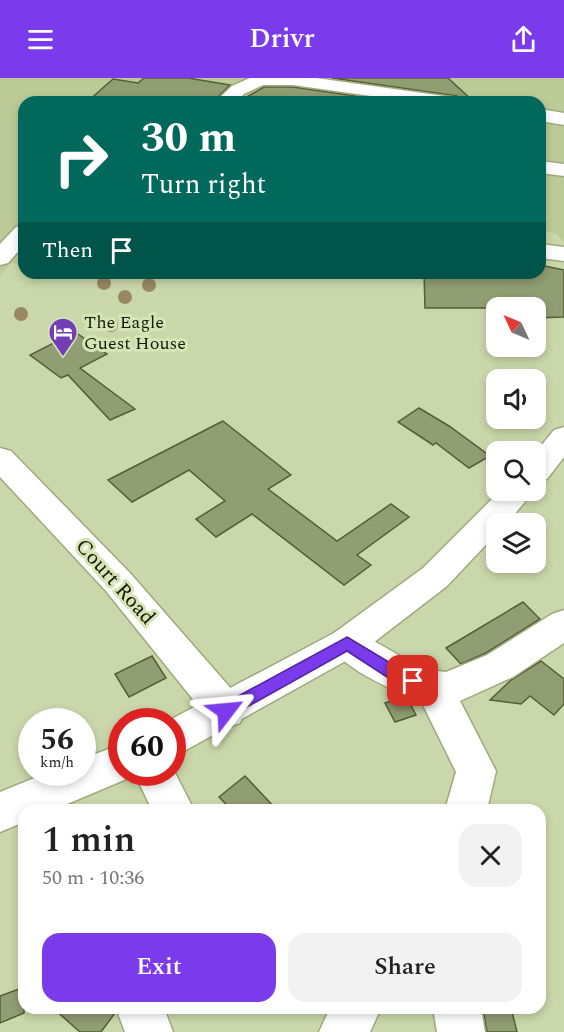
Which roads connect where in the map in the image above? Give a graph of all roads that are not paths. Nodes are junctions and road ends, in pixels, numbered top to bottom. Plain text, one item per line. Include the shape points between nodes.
1 (290, 79) edge
2 (245, 88) edge
3 (409, 96) edge
4 (546, 116) edge
5 (564, 119) edge
6 (546, 168) edge
7 (564, 170) edge
8 (18, 238) edge
9 (546, 252) edge
10 (564, 254) edge
11 (0, 258) edge
12 (564, 436) edge
13 (0, 458) edge
14 (546, 459) edge
15 (509, 501) edge
16 (564, 624) edge
17 (347, 643) junction
18 (434, 689) junction
19 (226, 711) junction
20 (186, 731) edge
21 (108, 768) edge
22 (161, 786) edge
23 (20, 804) edge
24 (170, 804) edge
25 (468, 804) edge
26 (18, 805) edge
27 (0, 812) edge
28 (142, 1014) edge
29 (354, 1014) edge
30 (458, 1014) edge
31 (148, 1032) edge
32 (343, 1032) edge
33 (461, 1032) edge

1 - 2 main road
1 - 3 main road
4 - 5 main road
6 - 7 main road
8 - 11 main road
9 - 10 main road
12 - 14 main road
13 - 19 main road, Court Road via 118,582
15 - 17 main road via 435,577
16 - 18 main road via 469,681 453,688
17 - 18 main road via 392,672
17 - 19 main road
18 - 25 main road via 476,771
19 - 20 main road
21 - 23 main road
22 - 24 main road
26 - 27 main road
28 - 31 main road
29 - 32 main road
30 - 33 main road

